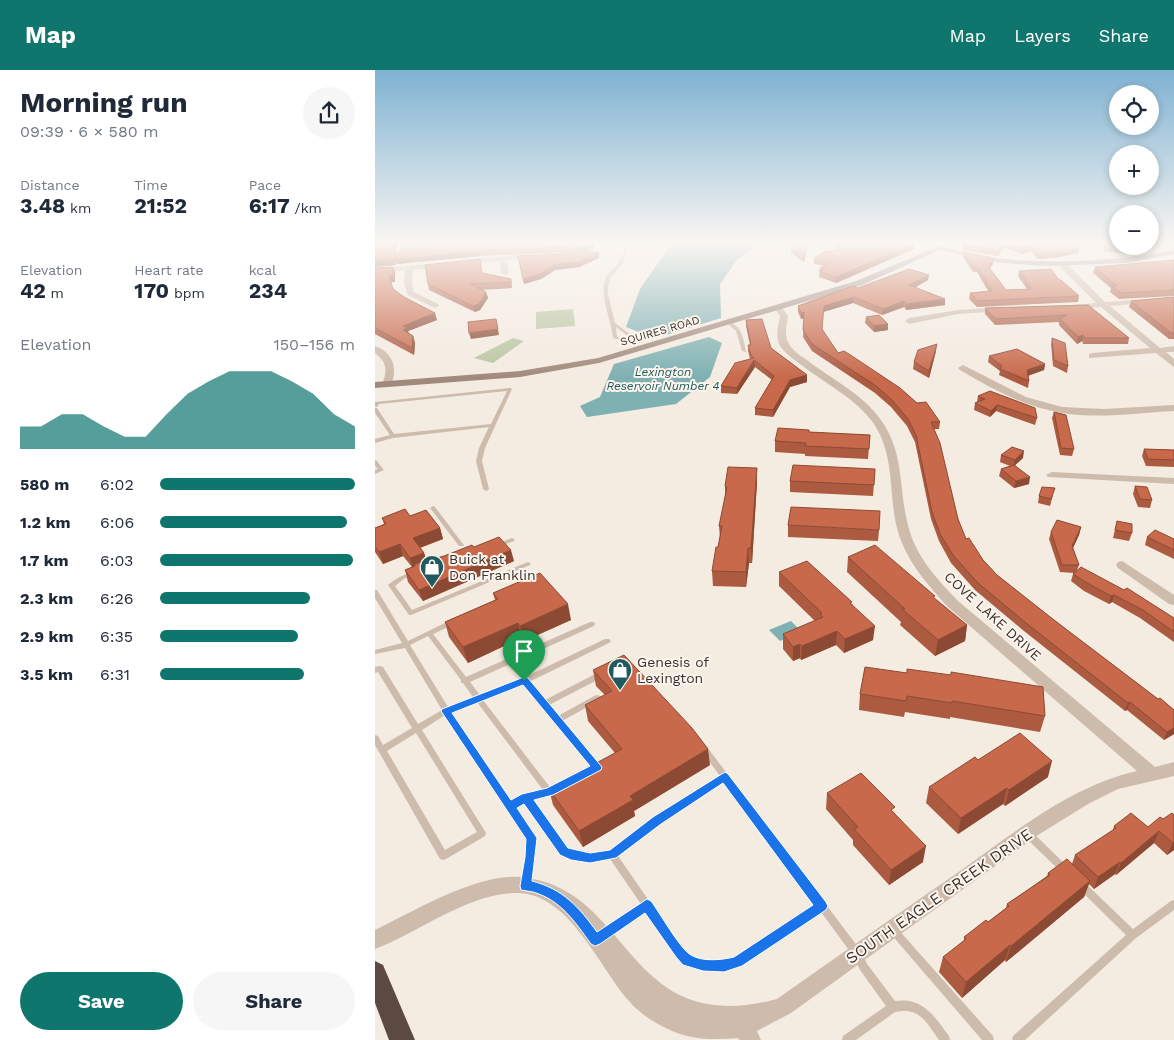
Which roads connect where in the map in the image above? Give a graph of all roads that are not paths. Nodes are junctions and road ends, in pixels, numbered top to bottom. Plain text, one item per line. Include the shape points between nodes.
1 (409, 288) edge
2 (607, 288) edge
3 (842, 288) edge
4 (1087, 288) edge
5 (1174, 299) edge
6 (1104, 305) junction
7 (435, 306) dead end
8 (778, 308) junction
9 (1061, 308) edge
10 (1010, 309) edge
11 (909, 321) dead end
12 (729, 323) junction
13 (615, 324) dead end
14 (1174, 349) edge
15 (1157, 350) junction
16 (744, 351) dead end
17 (378, 353) edge
18 (1093, 356) dead end
19 (1174, 364) edge
20 (963, 368) dead end
21 (387, 384) junction
22 (375, 386) edge
23 (375, 407) edge
24 (1174, 408) edge
25 (493, 424) junction
26 (393, 436) junction
27 (375, 442) edge
28 (375, 462) edge
29 (375, 472) edge
30 (1052, 475) dead end
31 (1174, 481) edge
32 (486, 489) dead end
33 (433, 508) dead end
34 (512, 540) dead end
35 (461, 545) dead end
36 (485, 550) edge
37 (527, 564) dead end
38 (1122, 565) dead end
39 (421, 571) edge
40 (375, 592) edge
41 (1174, 601) edge
42 (463, 617) edge
43 (591, 624) dead end
44 (429, 633) junction
45 (607, 642) dead end
46 (405, 645) junction
47 (375, 652) edge
48 (375, 670) edge
49 (609, 670) edge
50 (464, 681) junction
51 (524, 681) junction
52 (597, 698) edge
53 (479, 700) junction
54 (543, 704) junction
55 (446, 711) junction
56 (557, 720) junction
57 (418, 728) junction
58 (375, 738) edge
59 (697, 740) edge
60 (382, 750) junction
61 (1174, 769) edge
62 (589, 771) edge
63 (1152, 774) junction
64 (725, 777) junction
65 (526, 797) junction
66 (510, 807) junction
67 (1027, 833) junction
68 (612, 855) junction
69 (525, 886) junction
70 (1174, 904) edge
71 (647, 905) junction
72 (821, 906) junction
73 (892, 929) junction
74 (1133, 935) junction
75 (375, 940) edge
76 (595, 940) junction
77 (857, 954) junction
78 (375, 973) edge
79 (893, 1007) junction
80 (747, 1033) edge
81 (402, 1040) edge
82 (847, 1040) edge
83 (945, 1040) edge
84 (989, 1040) edge
85 (1017, 1040) edge

1 - 7 street via 411,293
2 - 13 lane
3 - 8 street, SQUIRES ROAD
4 - 6 street
5 - 6 street
6 - 9 street
6 - 15 street
8 - 12 street, SQUIRES ROAD
8 - 63 street, COVE LAKE DRIVE via 784,316 781,335 785,345 864,407 885,435 891,449 902,525 909,547 935,586
10 - 11 street via 958,312
12 - 16 lane via 739,330
12 - 21 street, SQUIRES ROAD via 552,370
14 - 15 street
15 - 18 street
15 - 19 street
17 - 21 street via 391,364
20 - 24 street via 995,387 1062,410 1106,412
21 - 22 street, SQUIRES ROAD
23 - 25 lane via 377,403 510,389
23 - 26 lane
25 - 26 lane
25 - 32 lane via 479,461
26 - 27 lane
28 - 29 lane via 381,470
30 - 31 street
33 - 35 lane
34 - 36 lane
37 - 39 lane via 411,613 391,585
38 - 41 street
40 - 46 lane
42 - 44 lane
43 - 50 lane
44 - 46 lane
44 - 50 lane
45 - 51 lane
46 - 47 lane
46 - 55 lane
48 - 57 lane via 380,669
49 - 54 lane
50 - 53 lane
51 - 53 lane
51 - 54 lane
52 - 56 lane
53 - 55 lane
53 - 65 lane via 553,790
54 - 56 lane
55 - 57 lane
55 - 66 lane
56 - 62 lane via 597,767
57 - 60 lane
57 - 60 lane via 482,833 443,856
58 - 60 lane
59 - 64 lane
61 - 63 street, SOUTH EAGLE CREEK DRIVE
63 - 67 street, SOUTH EAGLE CREEK DRIVE via 1113,784
64 - 68 lane
64 - 72 lane
65 - 66 lane
65 - 68 lane via 564,852 590,858
66 - 69 lane via 531,838
67 - 73 street, SOUTH EAGLE CREEK DRIVE
67 - 74 lane
68 - 71 lane
69 - 75 street via 497,888 453,902
69 - 76 street, SOUTH EAGLE CREEK DRIVE via 565,902 577,913
70 - 74 lane
71 - 72 lane via 688,961 724,966 737,962
71 - 76 lane
72 - 77 lane
73 - 77 street, SOUTH EAGLE CREEK DRIVE
73 - 84 lane
74 - 85 lane
76 - 80 street, SOUTH EAGLE CREEK DRIVE via 625,983 647,1007 672,1023 709,1032 734,1030
77 - 79 lane
77 - 80 street, SOUTH EAGLE CREEK DRIVE via 756,1022
78 - 81 highway
79 - 82 lane
79 - 83 lane via 903,1004 914,1006 924,1013

